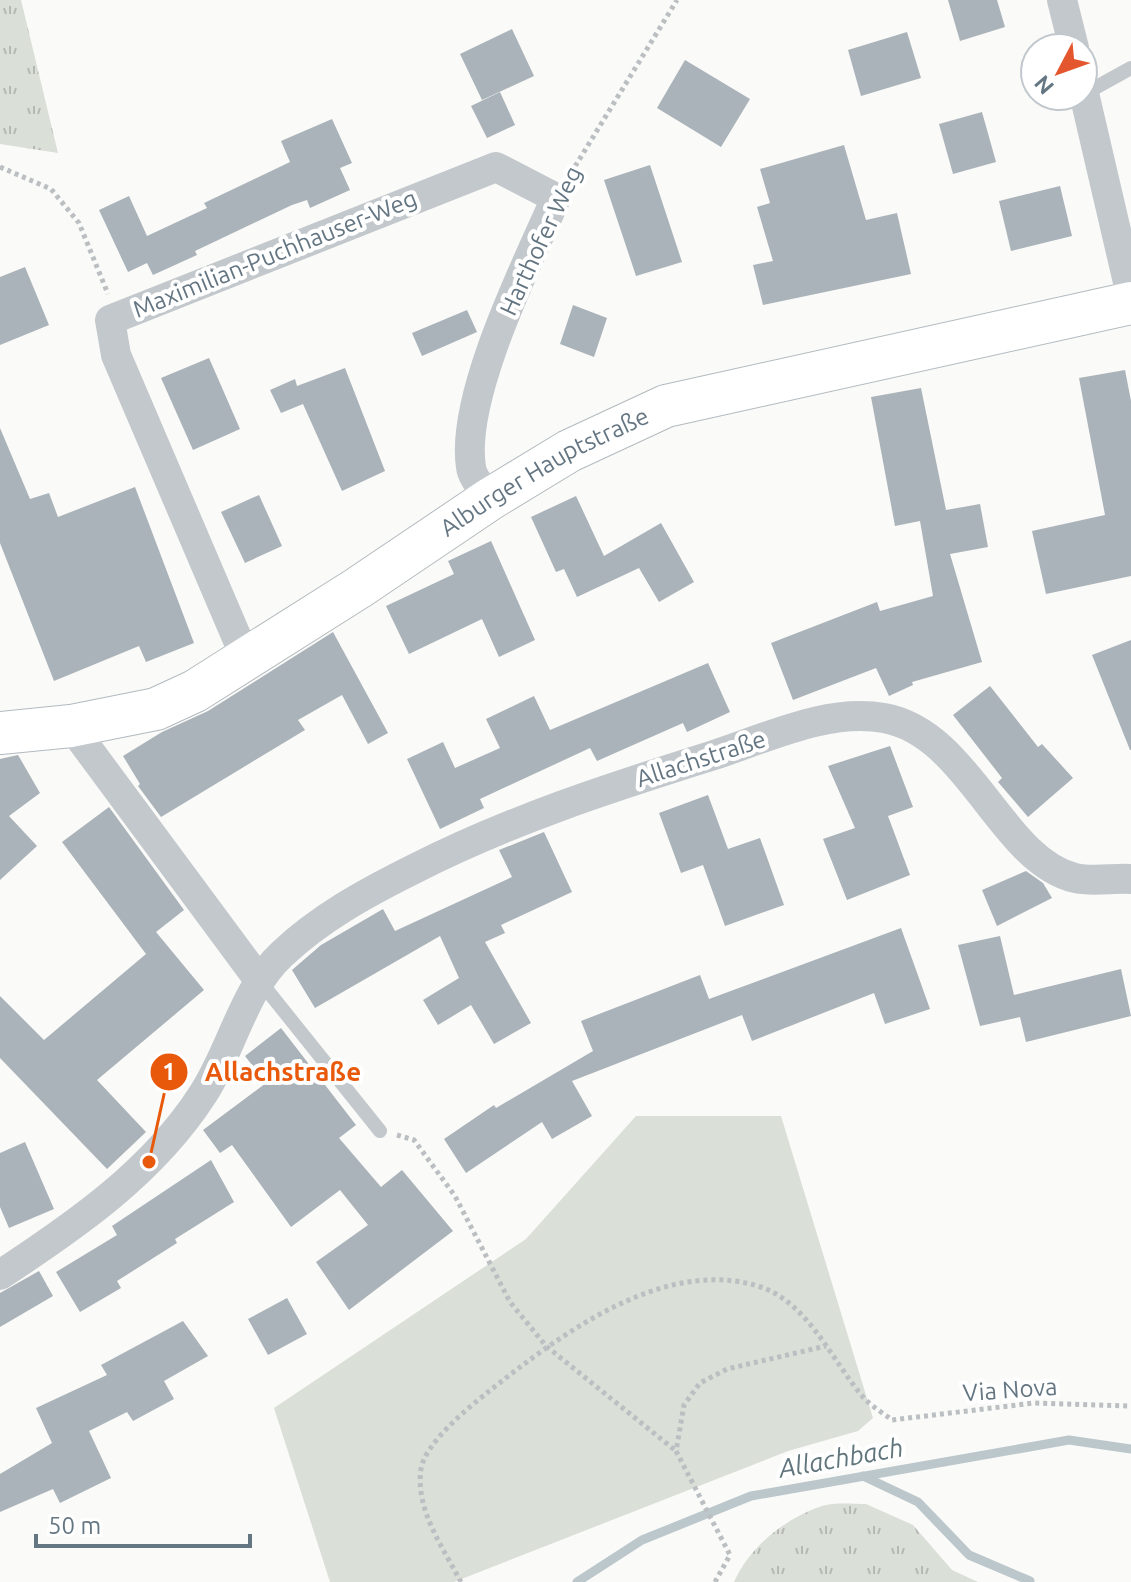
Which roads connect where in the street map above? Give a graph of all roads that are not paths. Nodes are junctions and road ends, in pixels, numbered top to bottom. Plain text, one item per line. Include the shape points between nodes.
1 (1062, 0) edge
2 (1070, 32) edge
3 (1131, 68) edge
4 (1099, 84) edge
5 (1089, 112) edge
6 (556, 198) joint
7 (1131, 295) edge
8 (1131, 303) edge
9 (490, 499) junction
10 (246, 659) junction
11 (71, 726) junction
12 (0, 733) edge
13 (1131, 879) edge
14 (259, 980) junction
15 (380, 1131) road end
16 (0, 1275) edge

1 - 2 street
3 - 4 lane
5 - 7 street
6 - 9 street, Harthofer Weg via 501,323 474,414 471,469
6 - 10 street, Maximilian-Puchhauser-Weg via 496,167 110,320 116,355
8 - 9 street, Alburger Hauptstraße via 666,406 569,451
9 - 10 street, Alburger Hauptstraße
10 - 11 street, Alburger Hauptstraße via 156,709
11 - 12 street, Alburger Hauptstraße
11 - 14 street
13 - 14 street, Allachstraße via 1075,878 1051,866 1019,840 948,754 918,730 884,718 829,718 541,810 471,840 351,900 283,953
14 - 15 lane
14 - 16 street, Allachstraße via 203,1094 163,1147 88,1217

